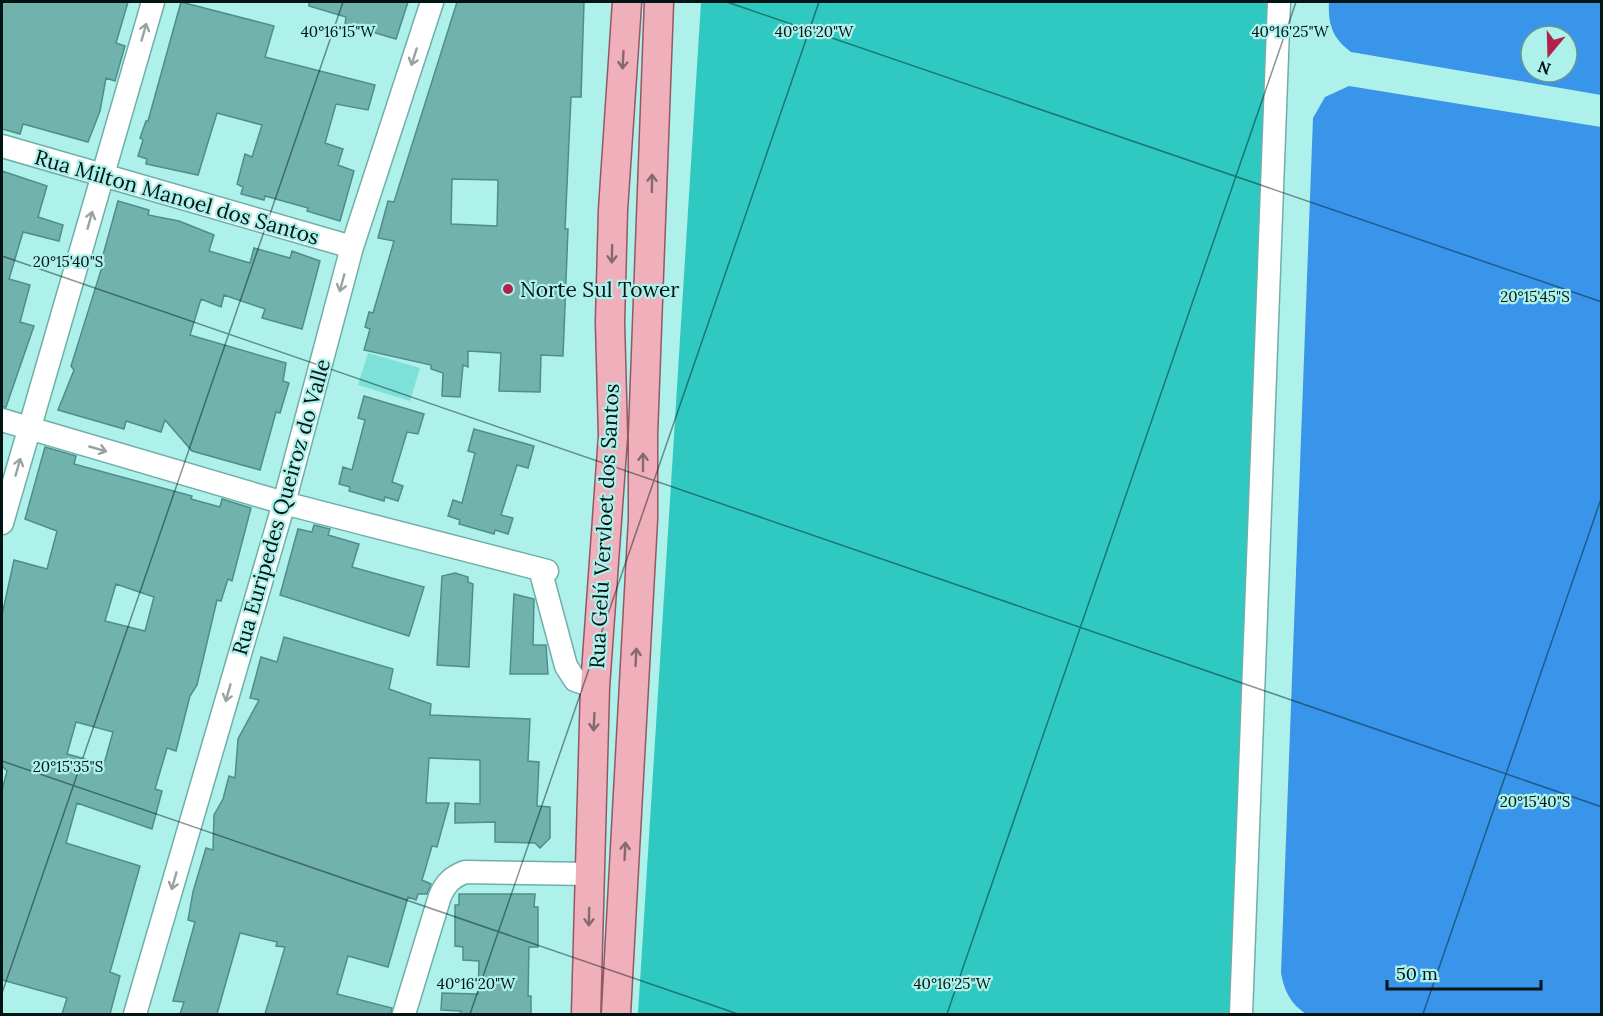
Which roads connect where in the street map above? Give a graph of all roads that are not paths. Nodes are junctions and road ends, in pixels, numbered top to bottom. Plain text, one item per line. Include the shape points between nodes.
1 (153, 2) edge
2 (432, 2) edge
3 (627, 2) edge
4 (659, 2) edge
5 (1279, 2) edge
6 (2, 146) edge
7 (102, 176) junction
8 (352, 247) junction
9 (2, 420) edge
10 (29, 429) junction
11 (284, 503) junction
12 (2, 524) edge
13 (595, 687) junction
14 (590, 874) junction
15 (135, 1014) edge
16 (404, 1014) edge
17 (586, 1014) edge
18 (616, 1014) edge
19 (1241, 1014) edge

7 -> 1 street
2 -> 8 street, Rua Euripedes Queiroz do Valle
3 -> 13 main road, Rua Gelú Vervloet dos Santos via 613,210 613,436
18 -> 4 main road, Rua Gelú Vervloet dos Santos via 643,519
5 - 19 street
6 - 7 street, Rua Milton Manoel dos Santos
7 - 8 street, Rua Milton Manoel dos Santos
10 -> 7 street
8 -> 11 street, Rua Euripedes Queiroz do Valle
9 - 10 street
10 -> 11 street
12 -> 10 street
11 - 13 street via 543,570 566,666 575,680
11 -> 15 street, Rua Euripedes Queiroz do Valle
13 -> 14 main road, Rua Gelú Vervloet dos Santos
14 - 16 street via 456,875 440,896
14 -> 17 main road, Rua Gelú Vervloet dos Santos

